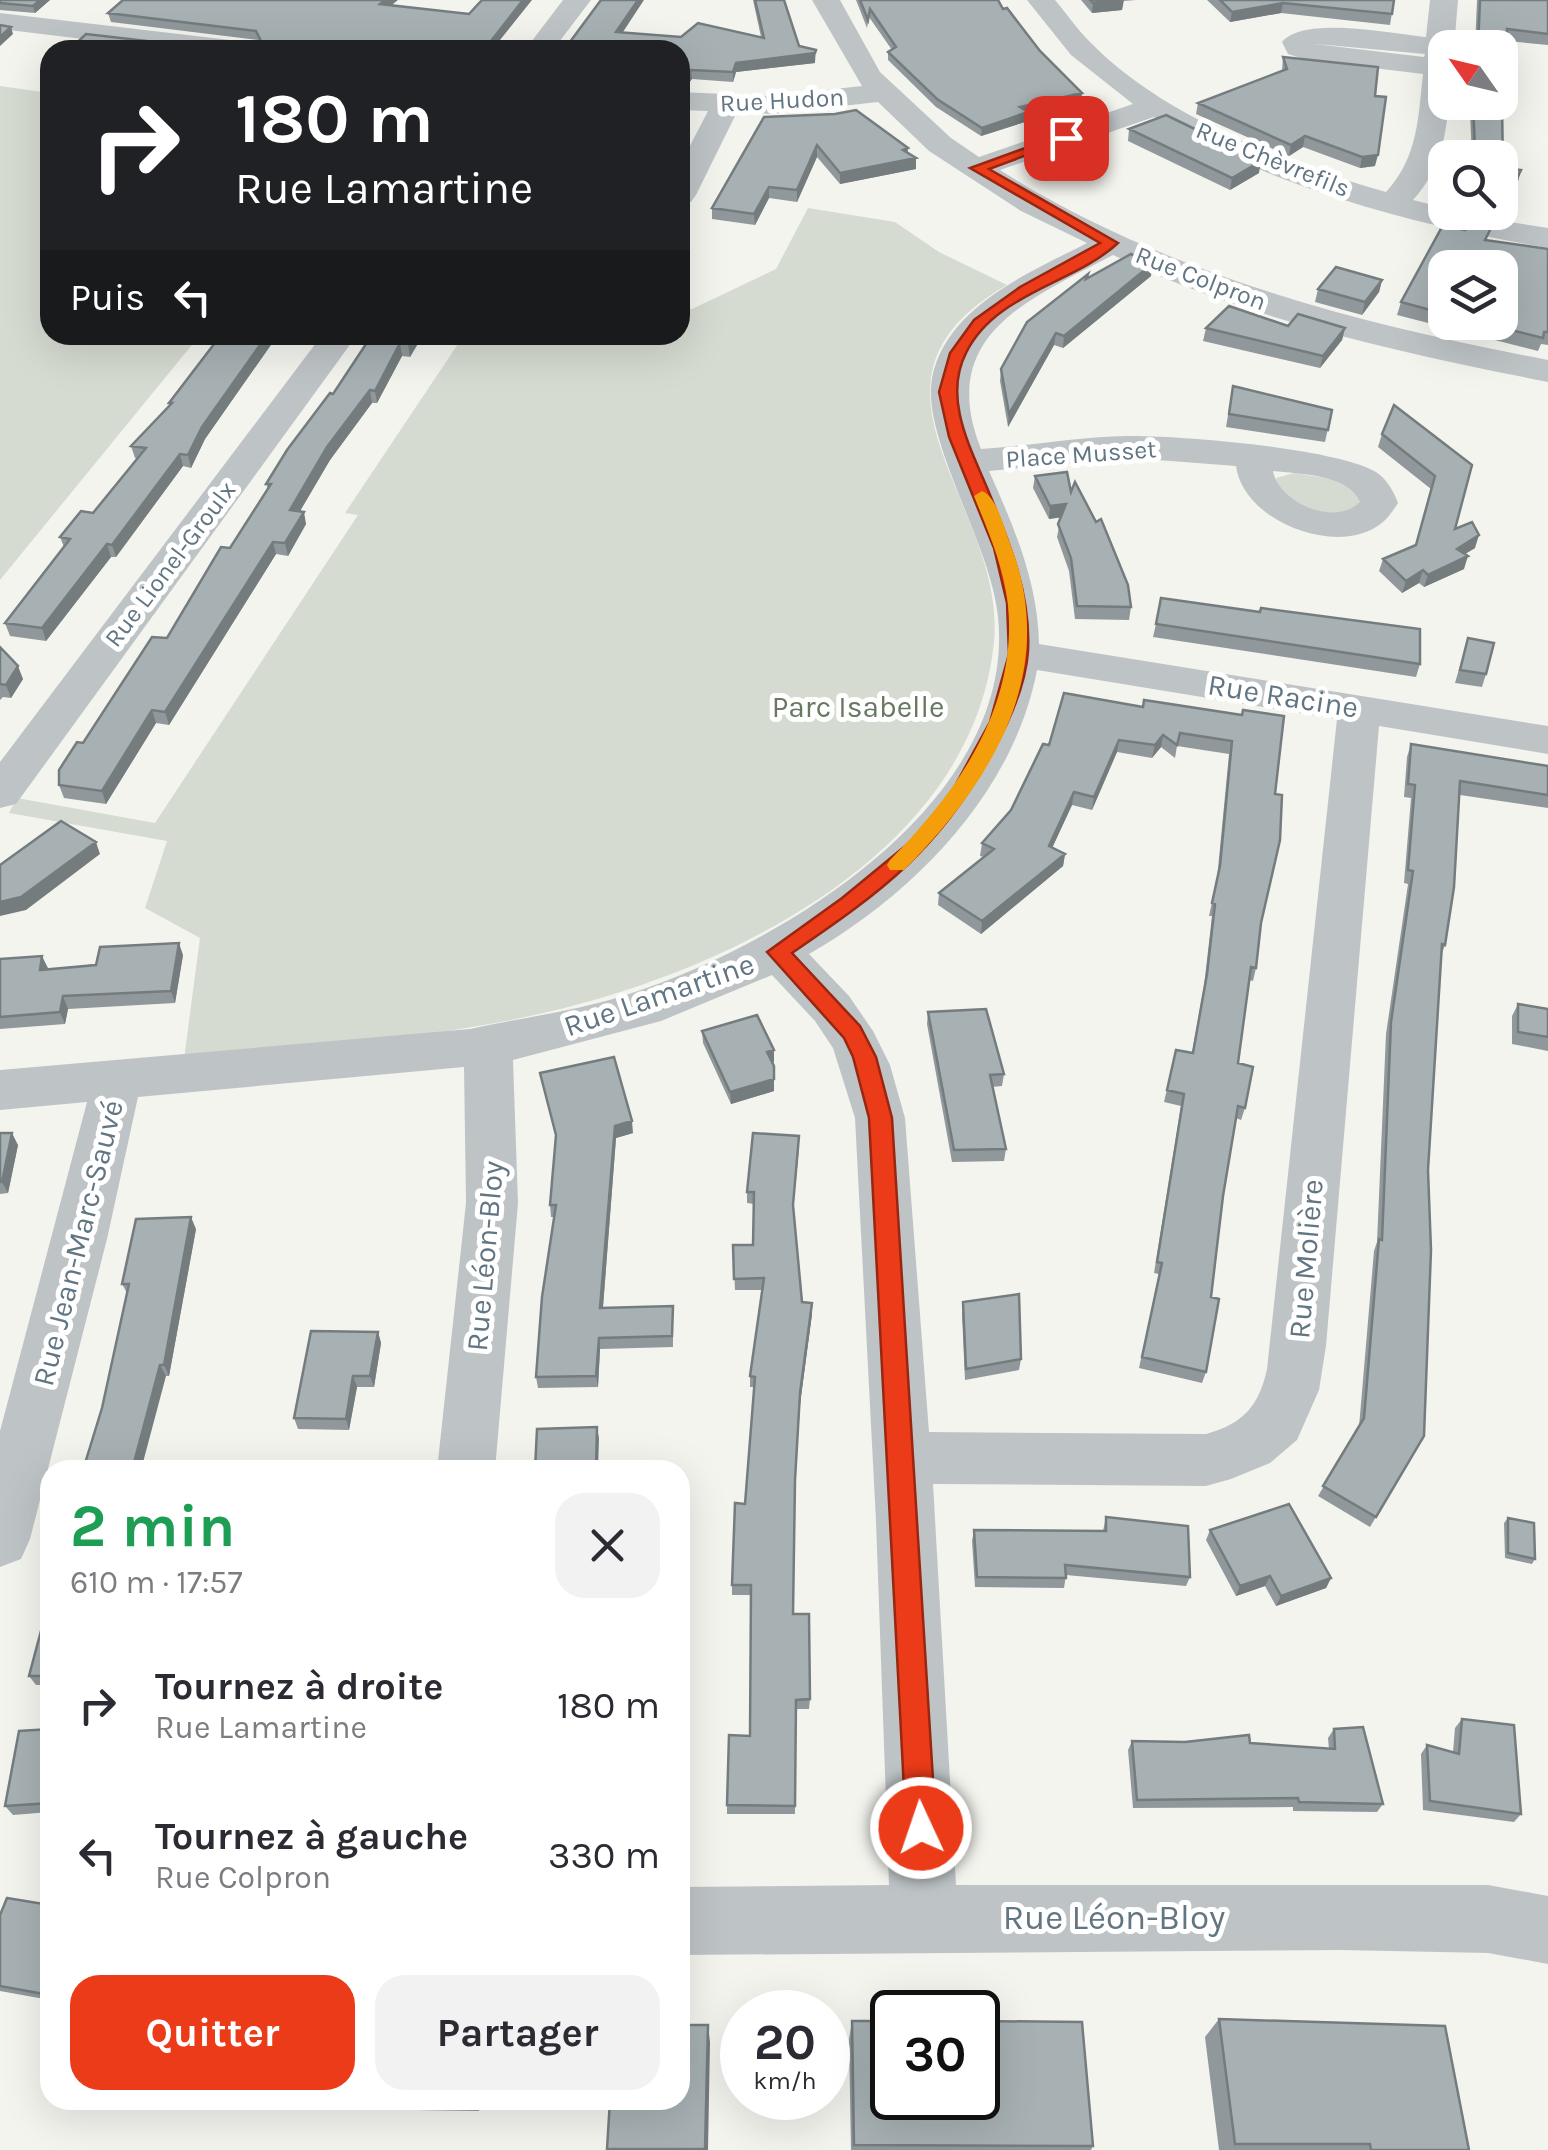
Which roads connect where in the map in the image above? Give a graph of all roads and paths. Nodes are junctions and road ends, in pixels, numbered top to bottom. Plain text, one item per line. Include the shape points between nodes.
1 (577, 0) edge
2 (826, 0) edge
3 (1041, 0) edge
4 (1444, 0) edge
5 (91, 7) dead end
6 (0, 21) edge
7 (66, 29) junction
8 (161, 40) edge
9 (547, 40) edge
10 (883, 92) junction
11 (690, 102) edge
12 (726, 106) junction
13 (1156, 106) junction
14 (977, 168) junction
15 (690, 176) edge
16 (1393, 204) junction
17 (1548, 238) edge
18 (1111, 243) junction
19 (333, 345) edge
20 (1548, 371) edge
21 (1252, 460) dead end
22 (968, 461) junction
23 (1019, 654) junction
24 (1359, 708) junction
25 (1548, 740) edge
26 (0, 792) edge
27 (778, 952) junction
28 (488, 1043) junction
29 (117, 1080) junction
30 (0, 1090) edge
31 (19, 1406) edge
32 (902, 1458) junction
33 (467, 1460) edge
34 (0, 1540) edge
35 (924, 1918) junction
36 (690, 1922) edge
37 (1548, 1930) edge

1 - 9 street
2 - 10 street, Rue Colpron
3 - 13 street, Rue Chèvrefils via 1076,44
4 - 16 street via 1427,158
5 - 7 street
6 - 7 street
7 - 8 street
10 - 12 street, Rue Hudon
10 - 14 street, Rue Colpron
11 - 12 street, Rue Hudon
12 - 15 street
13 - 14 street
13 - 16 street, Rue Chèvrefils via 1282,167
14 - 18 street, Rue Colpron
16 - 17 street, Rue Chèvrefils
18 - 20 street, Rue Colpron via 1321,320
18 - 22 street, Rue Lamartine via 1010,299 967,337 947,392
19 - 26 street, Rue Lionel-Groulx
21 - 22 street, Place Musset via 1128,447
22 - 23 street, Rue Lamartine via 1011,574
23 - 24 street, Rue Racine
23 - 27 street, Rue Lamartine via 990,744 939,823 876,883
24 - 25 street, Rue Racine
24 - 32 street, Rue Molière via 1298,1346 1291,1400 1282,1415 1247,1446 1206,1460
27 - 28 street, Rue Lamartine via 620,1015
27 - 32 street via 852,1032 872,1081 880,1118
28 - 29 street, Rue Lamartine
28 - 33 street, Rue Léon-Bloy via 492,1185
29 - 30 street, Rue Lamartine
29 - 31 street, Rue Jean-Marc-Sauvé
31 - 34 street, Rue Jean-Marc-Sauvé
32 - 35 street
35 - 36 street, Rue Léon-Bloy
35 - 37 street, Rue Léon-Bloy via 1441,1918

